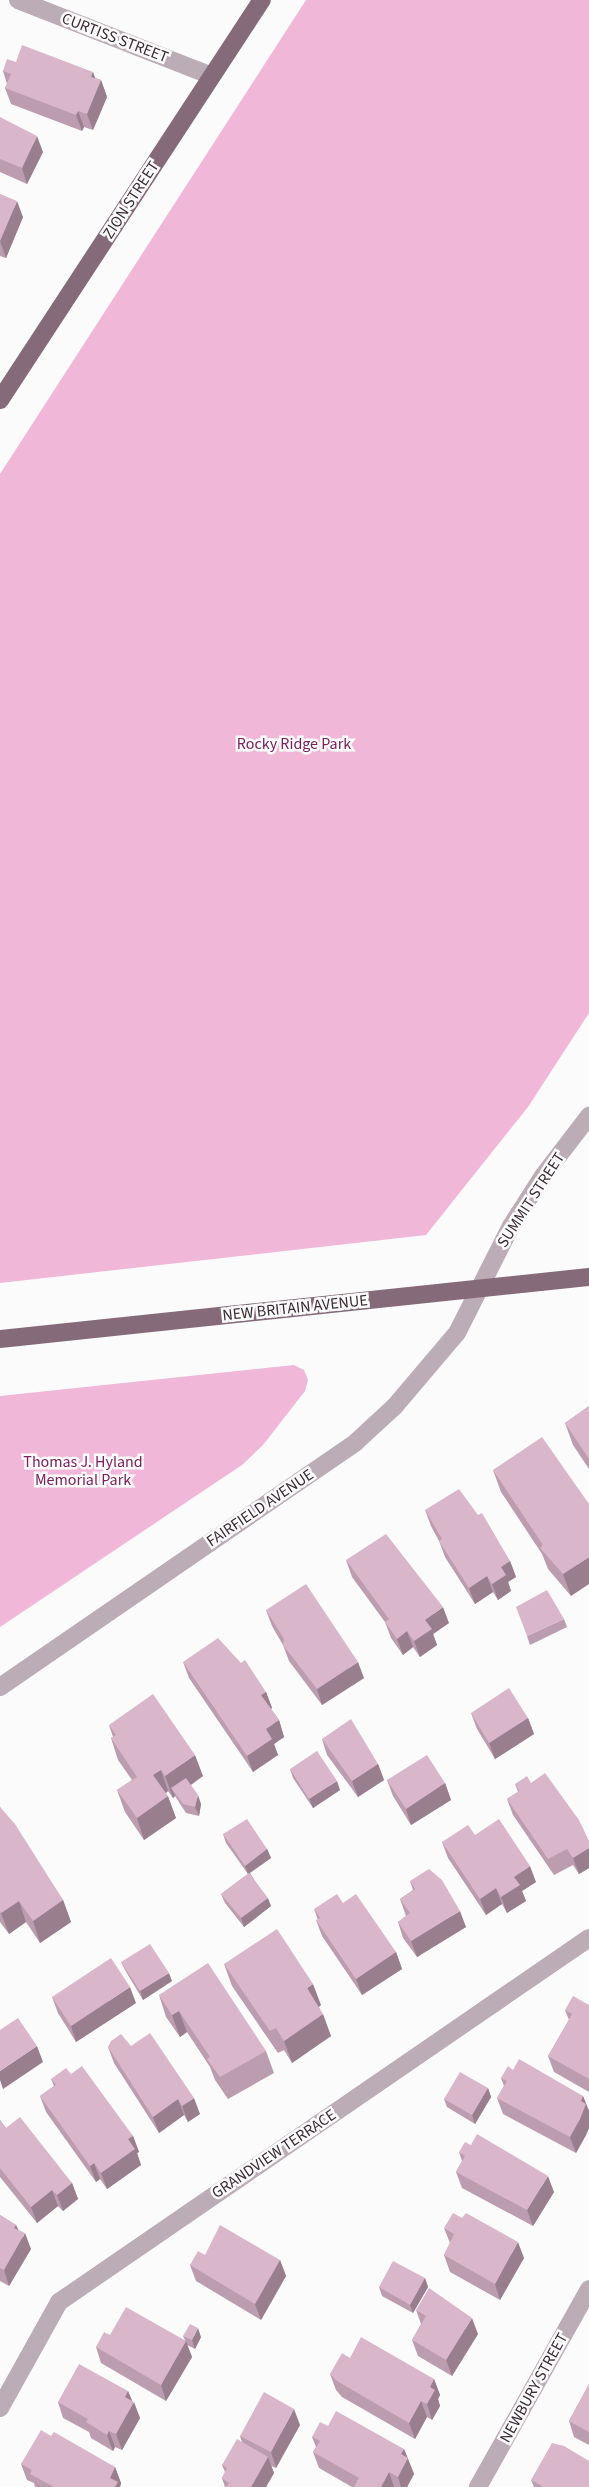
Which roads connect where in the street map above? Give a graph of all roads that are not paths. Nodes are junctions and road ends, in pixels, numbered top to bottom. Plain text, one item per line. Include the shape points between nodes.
1 (18, 0) edge
2 (262, 0) edge
3 (212, 76) junction
4 (0, 400) edge
5 (589, 1116) edge
6 (589, 1278) edge
7 (483, 1289) junction
8 (0, 1339) edge
9 (0, 1687) edge
10 (589, 1938) edge
11 (589, 2289) edge
12 (0, 2408) edge
13 (478, 2487) edge

1 - 3 street, CURTISS STREET
2 - 3 main road, ZION STREET
3 - 4 main road, ZION STREET
5 - 7 street, SUMMIT STREET via 511,1226 492,1261
6 - 7 main road, NEW BRITAIN AVENUE
7 - 8 main road, NEW BRITAIN AVENUE
7 - 9 street, FAIRFIELD AVENUE via 458,1333 430,1369 356,1442
10 - 12 street, GRANDVIEW TERRACE via 59,2302
11 - 13 street, NEWBURY STREET

